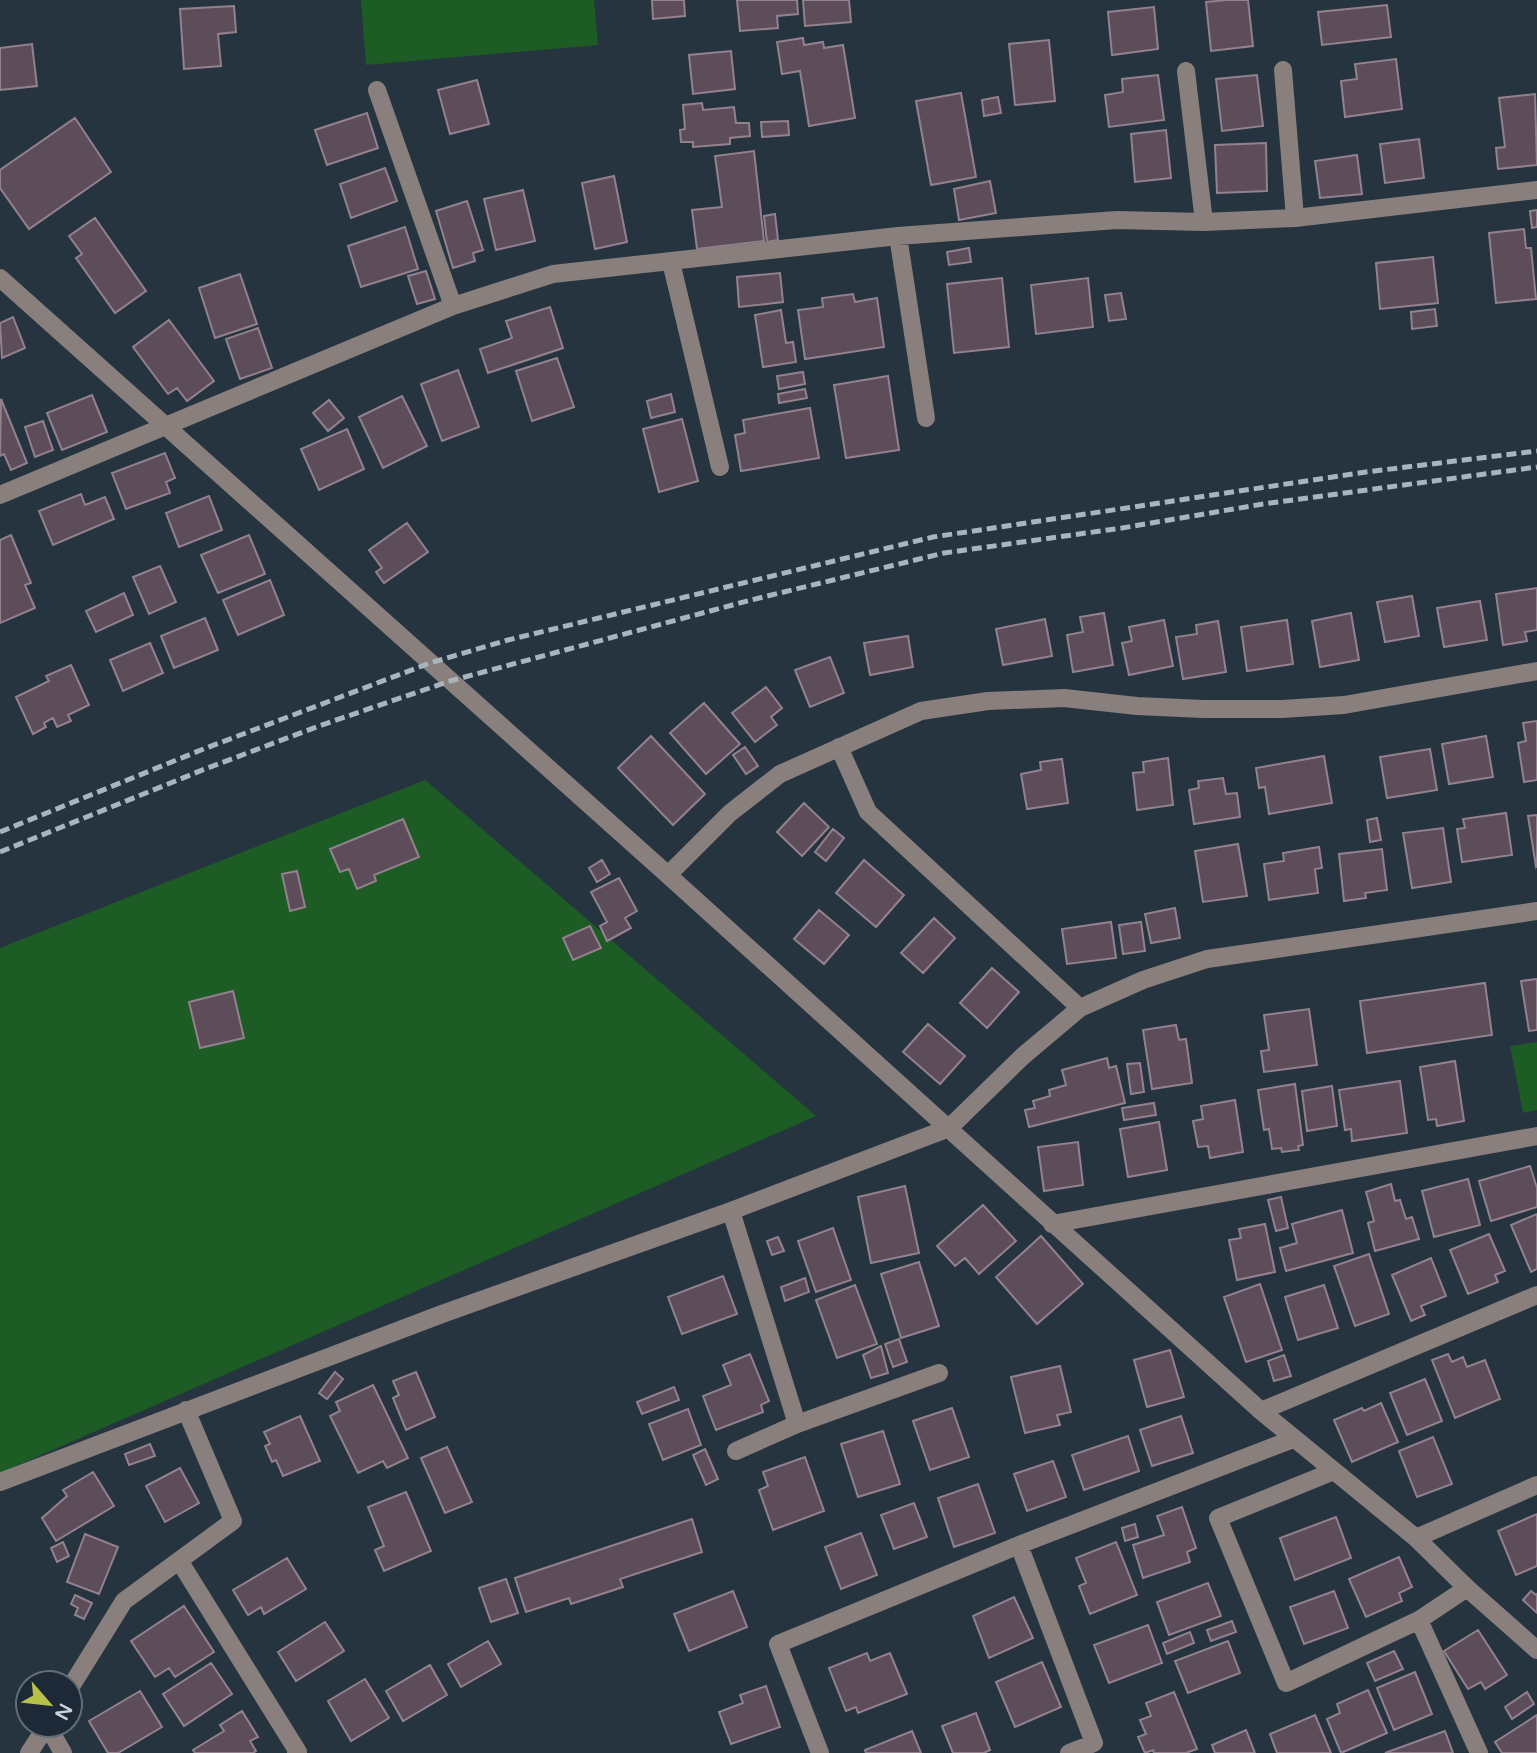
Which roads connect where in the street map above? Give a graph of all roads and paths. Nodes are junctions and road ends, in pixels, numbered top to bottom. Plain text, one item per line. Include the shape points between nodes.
1 (1283, 70) dead end
2 (1186, 71) dead end
3 (377, 90) dead end
4 (1537, 190) edge
5 (1295, 218) junction
6 (1204, 222) junction
7 (898, 236) junction
8 (671, 262) junction
9 (0, 278) edge
10 (453, 306) junction
11 (926, 418) dead end
12 (166, 426) junction
13 (720, 467) dead end
14 (0, 495) edge
15 (1537, 671) edge
16 (839, 747) junction
17 (668, 874) junction
18 (1537, 911) edge
19 (1080, 1008) junction
20 (950, 1128) junction
21 (1537, 1136) edge
22 (731, 1211) junction
23 (1052, 1224) junction
24 (1537, 1295) edge
25 (939, 1373) dead end
26 (186, 1410) junction
27 (1261, 1411) junction
28 (797, 1424) junction
29 (1293, 1439) junction
30 (736, 1451) dead end
31 (1334, 1471) junction
32 (0, 1482) edge
33 (1537, 1485) edge
34 (1416, 1538) junction
35 (1019, 1545) junction
36 (180, 1562) junction
37 (1467, 1588) junction
38 (1419, 1620) junction
39 (1537, 1650) edge
40 (82, 1669) edge
41 (29, 1753) edge
42 (63, 1753) edge
43 (296, 1753) edge
44 (820, 1753) edge
45 (1069, 1753) edge
46 (1479, 1753) edge

1 - 5 street
2 - 6 street
3 - 10 street
4 - 5 street
5 - 6 street
6 - 7 street via 1117,220
7 - 8 street
7 - 11 street
8 - 10 street via 553,274
8 - 13 street
9 - 12 street
10 - 12 street
12 - 14 street
12 - 17 street
15 - 16 street via 1332,706 1203,709 1064,698 988,701 922,711
16 - 17 street via 780,774 730,813
16 - 19 street via 868,812
17 - 20 street
18 - 19 street via 1207,959
19 - 20 street
20 - 22 street
20 - 23 street
21 - 23 street
22 - 26 street
22 - 28 street
23 - 27 street
24 - 27 street
25 - 28 street
26 - 32 street
26 - 36 street via 233,1521
27 - 29 street
28 - 30 street
29 - 31 street
29 - 35 street
31 - 34 street
31 - 38 street via 1218,1518 1286,1683
33 - 34 street
34 - 37 street
35 - 44 street via 778,1644
35 - 45 street via 1094,1743
36 - 40 street via 124,1601
36 - 43 street
37 - 38 street
37 - 39 street
38 - 46 street
41 - 42 street via 47,1725

